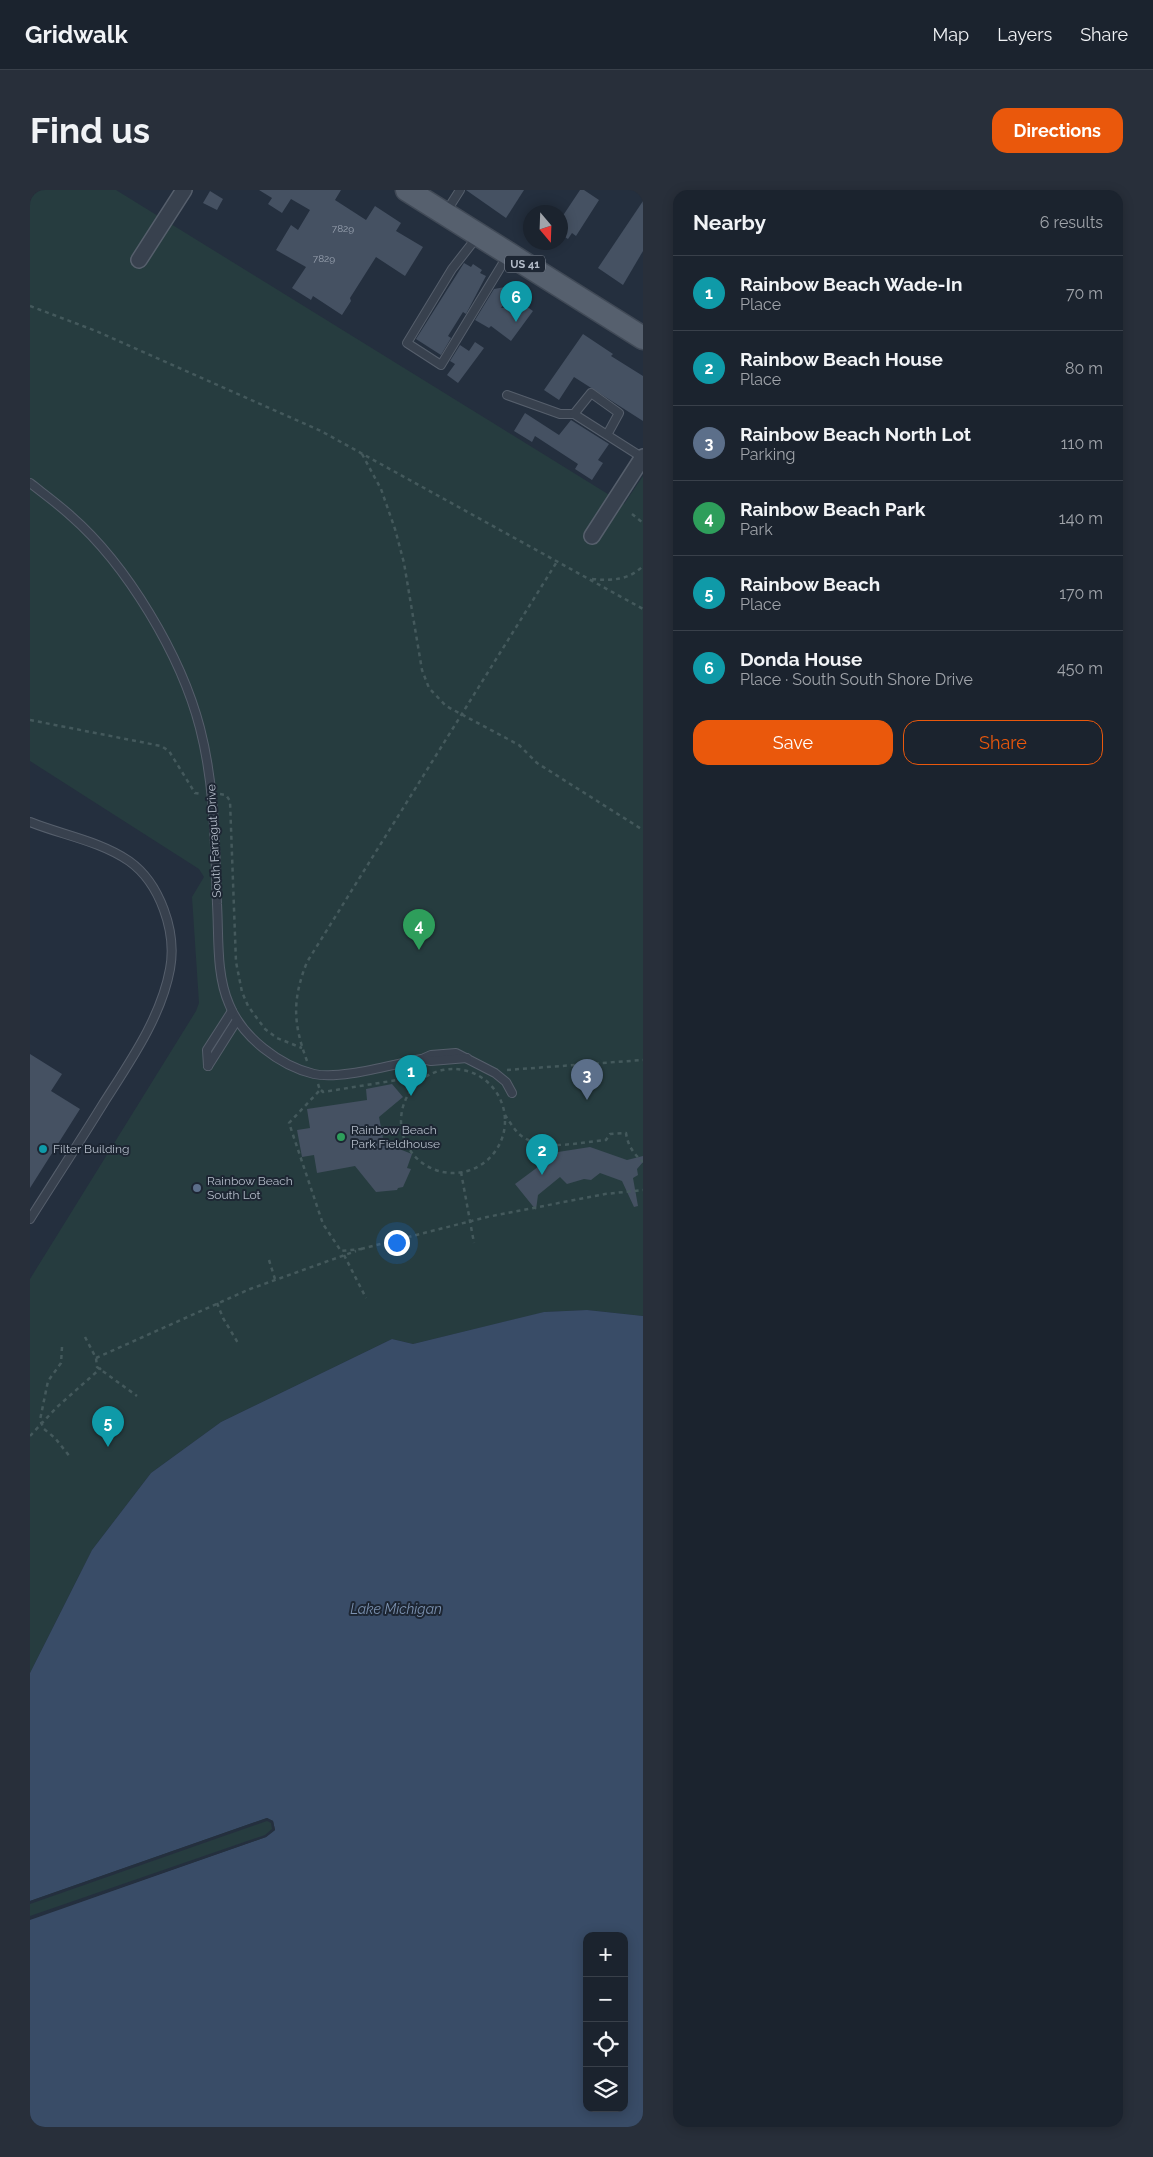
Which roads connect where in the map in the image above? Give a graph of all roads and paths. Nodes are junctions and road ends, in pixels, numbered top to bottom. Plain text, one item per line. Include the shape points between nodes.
1 (184, 190) edge
2 (407, 190) edge
3 (460, 190) edge
4 (445, 214) junction
5 (478, 235) junction
6 (508, 254) junction
7 (139, 260) dead end
8 (30, 306) edge
9 (643, 338) edge
10 (507, 395) dead end
11 (574, 414) junction
12 (607, 435) junction
13 (362, 453) junction
14 (643, 458) edge
15 (30, 483) edge
16 (632, 514) dead end
17 (643, 523) edge
18 (592, 536) dead end
19 (558, 560) junction
20 (643, 566) edge
21 (591, 579) junction
22 (643, 609) edge
23 (461, 715) junction
24 (30, 720) edge
25 (220, 794) dead end
26 (202, 795) dead end
27 (30, 822) edge
28 (643, 830) edge
29 (232, 1010) junction
30 (237, 1020) junction
31 (643, 1060) edge
32 (495, 1073) junction
33 (313, 1074) junction
34 (478, 1076) junction
35 (420, 1082) junction
36 (320, 1090) junction
37 (512, 1093) dead end
38 (504, 1115) junction
39 (643, 1162) edge
40 (461, 1172) junction
41 (643, 1190) edge
42 (30, 1219) edge
43 (470, 1221) junction
44 (474, 1243) dead end
45 (362, 1248) junction
46 (344, 1255) junction
47 (269, 1260) dead end
48 (275, 1279) junction
49 (366, 1298) dead end
50 (217, 1303) junction
51 (84, 1337) dead end
52 (238, 1343) dead end
53 (62, 1347) dead end
54 (96, 1358) junction
55 (102, 1368) junction
56 (137, 1396) dead end
57 (42, 1425) junction
58 (30, 1436) edge
59 (71, 1458) dead end

1 - 7 street
2 - 4 main road, US 41
3 - 4 lane
4 - 5 main road, US 41
5 - 6 main road, US 41
5 - 6 lane via 452,269 407,342 441,365
6 - 9 main road, US 41
8 - 13 path via 96,331 321,431
10 - 11 lane via 560,414
11 - 12 lane
11 - 12 lane via 591,393 620,413
12 - 14 lane
13 - 19 path
13 - 23 path via 381,489 395,529 426,680 434,695
14 - 18 street
15 - 29 lane, South Farragut Drive via 72,516 111,557 139,596 188,692 200,727 211,785 220,968
16 - 17 path
19 - 21 path
19 - 23 path
20 - 21 path via 624,578
21 - 22 path
23 - 25 path via 307,962 300,978 295,1007 302,1048 277,1038 265,1029 242,992 236,962 230,801 226,794
23 - 28 path via 519,745 537,763
24 - 26 path via 161,746 169,751 195,793
27 - 42 lane via 129,861 158,897 168,921 172,946 170,969 160,1003 128,1064
29 - 30 lane, South Farragut Drive
29 - 30 lane via 207,1050 208,1066
30 - 33 lane, South Farragut Drive via 252,1038 276,1056
31 - 32 path via 517,1068
32 - 33 lane, South Farragut Drive via 456,1053 432,1055 340,1075
32 - 34 path
32 - 37 lane, South Farragut Drive via 506,1082
33 - 36 path
34 - 35 path via 462,1070 448,1070 434,1073
34 - 38 path via 496,1092
35 - 36 path via 416,1077
35 - 40 path via 408,1096 402,1110 401,1124 407,1145 426,1166
36 - 45 path via 289,1123 323,1224 341,1251
38 - 39 path via 520,1134 548,1145 606,1140 610,1134 626,1133 628,1144
38 - 40 path via 504,1132 495,1150 481,1165
40 - 43 path
41 - 43 path via 605,1194
43 - 44 path
43 - 45 path
45 - 46 path
46 - 48 path
46 - 49 path
47 - 48 path
48 - 50 path
50 - 52 path
50 - 54 path
51 - 54 path
53 - 57 path via 62,1363 48,1381 42,1400
54 - 55 path via 97,1366
55 - 56 path
55 - 57 path via 57,1407
57 - 58 path
57 - 59 path

